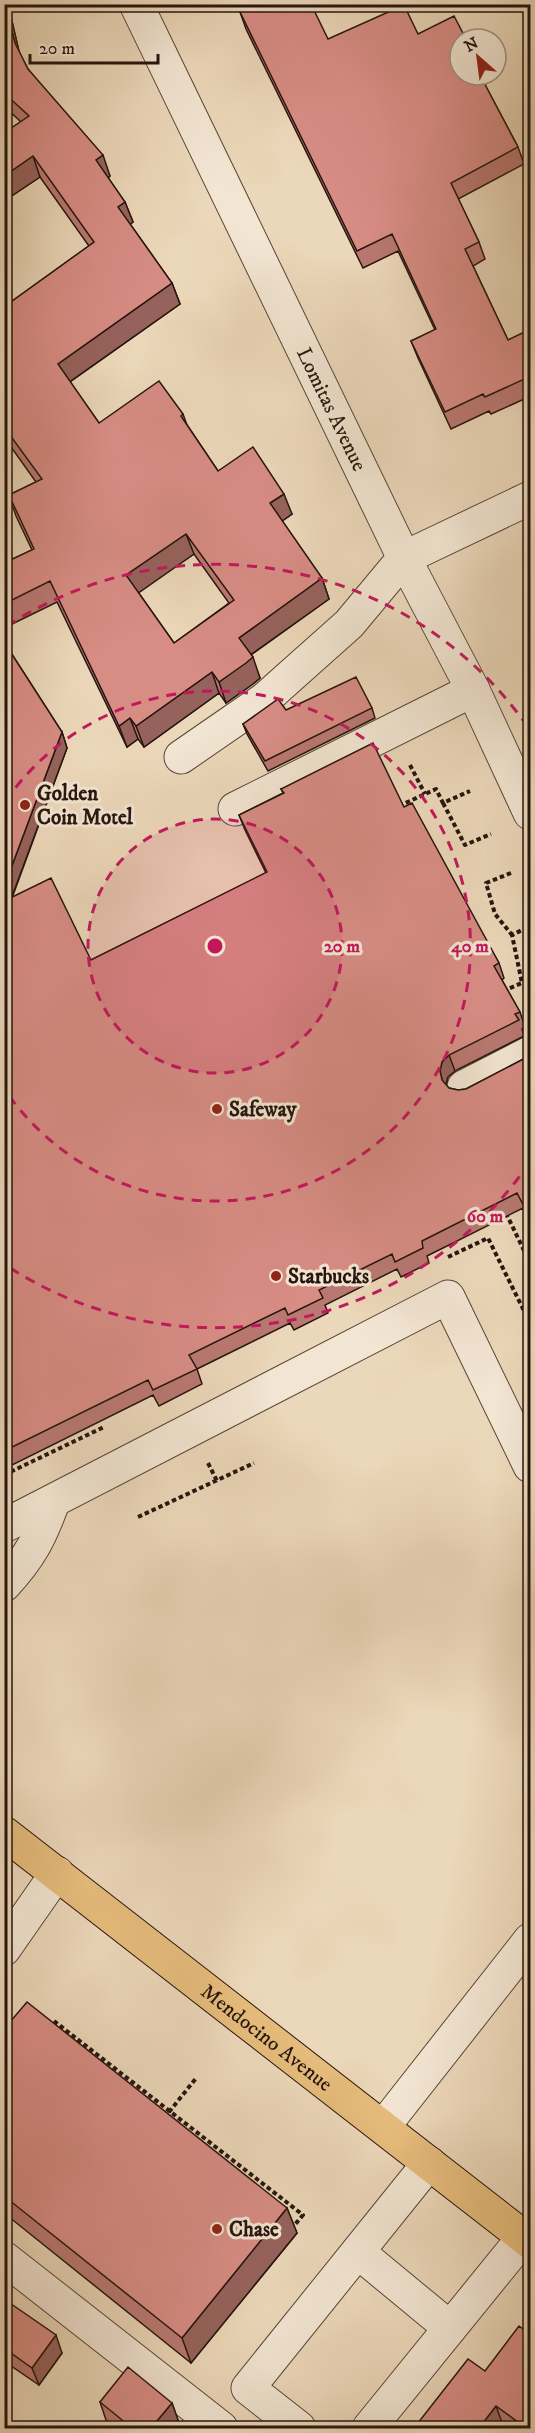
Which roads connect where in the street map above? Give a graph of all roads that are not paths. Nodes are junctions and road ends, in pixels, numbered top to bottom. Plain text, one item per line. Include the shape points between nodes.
1 (136, 4) edge
2 (531, 498) edge
3 (404, 558) junction
4 (473, 690) junction
5 (181, 757) dead end
6 (235, 809) dead end
7 (531, 813) edge
8 (531, 1053) edge
9 (464, 1087) edge
10 (531, 1466) edge
11 (53, 1502) junction
12 (4, 1526) edge
13 (4, 1585) edge
14 (4, 1833) edge
15 (57, 1873) junction
16 (531, 1940) edge
17 (4, 1949) edge
18 (383, 2127) junction
19 (429, 2163) junction
20 (527, 2240) edge
21 (358, 2252) junction
22 (4, 2258) edge
23 (450, 2328) junction
24 (220, 2428) edge
25 (299, 2428) edge
26 (369, 2428) edge

1 - 3 street, Lomitas Avenue
2 - 3 street
3 - 4 street, Lomitas Avenue
3 - 5 street via 350,624 265,699
4 - 6 street
4 - 7 street, Lomitas Avenue
8 - 9 street
10 - 11 street via 448,1297
11 - 12 street
11 - 13 street via 40,1538
14 - 15 main road, Mendocino Avenue
15 - 17 street
15 - 18 main road, Mendocino Avenue
16 - 18 street
18 - 19 main road, Mendocino Avenue
19 - 20 main road, Mendocino Avenue
19 - 21 street
20 - 23 street
21 - 23 street
21 - 25 street via 248,2388
22 - 24 street
23 - 26 street

